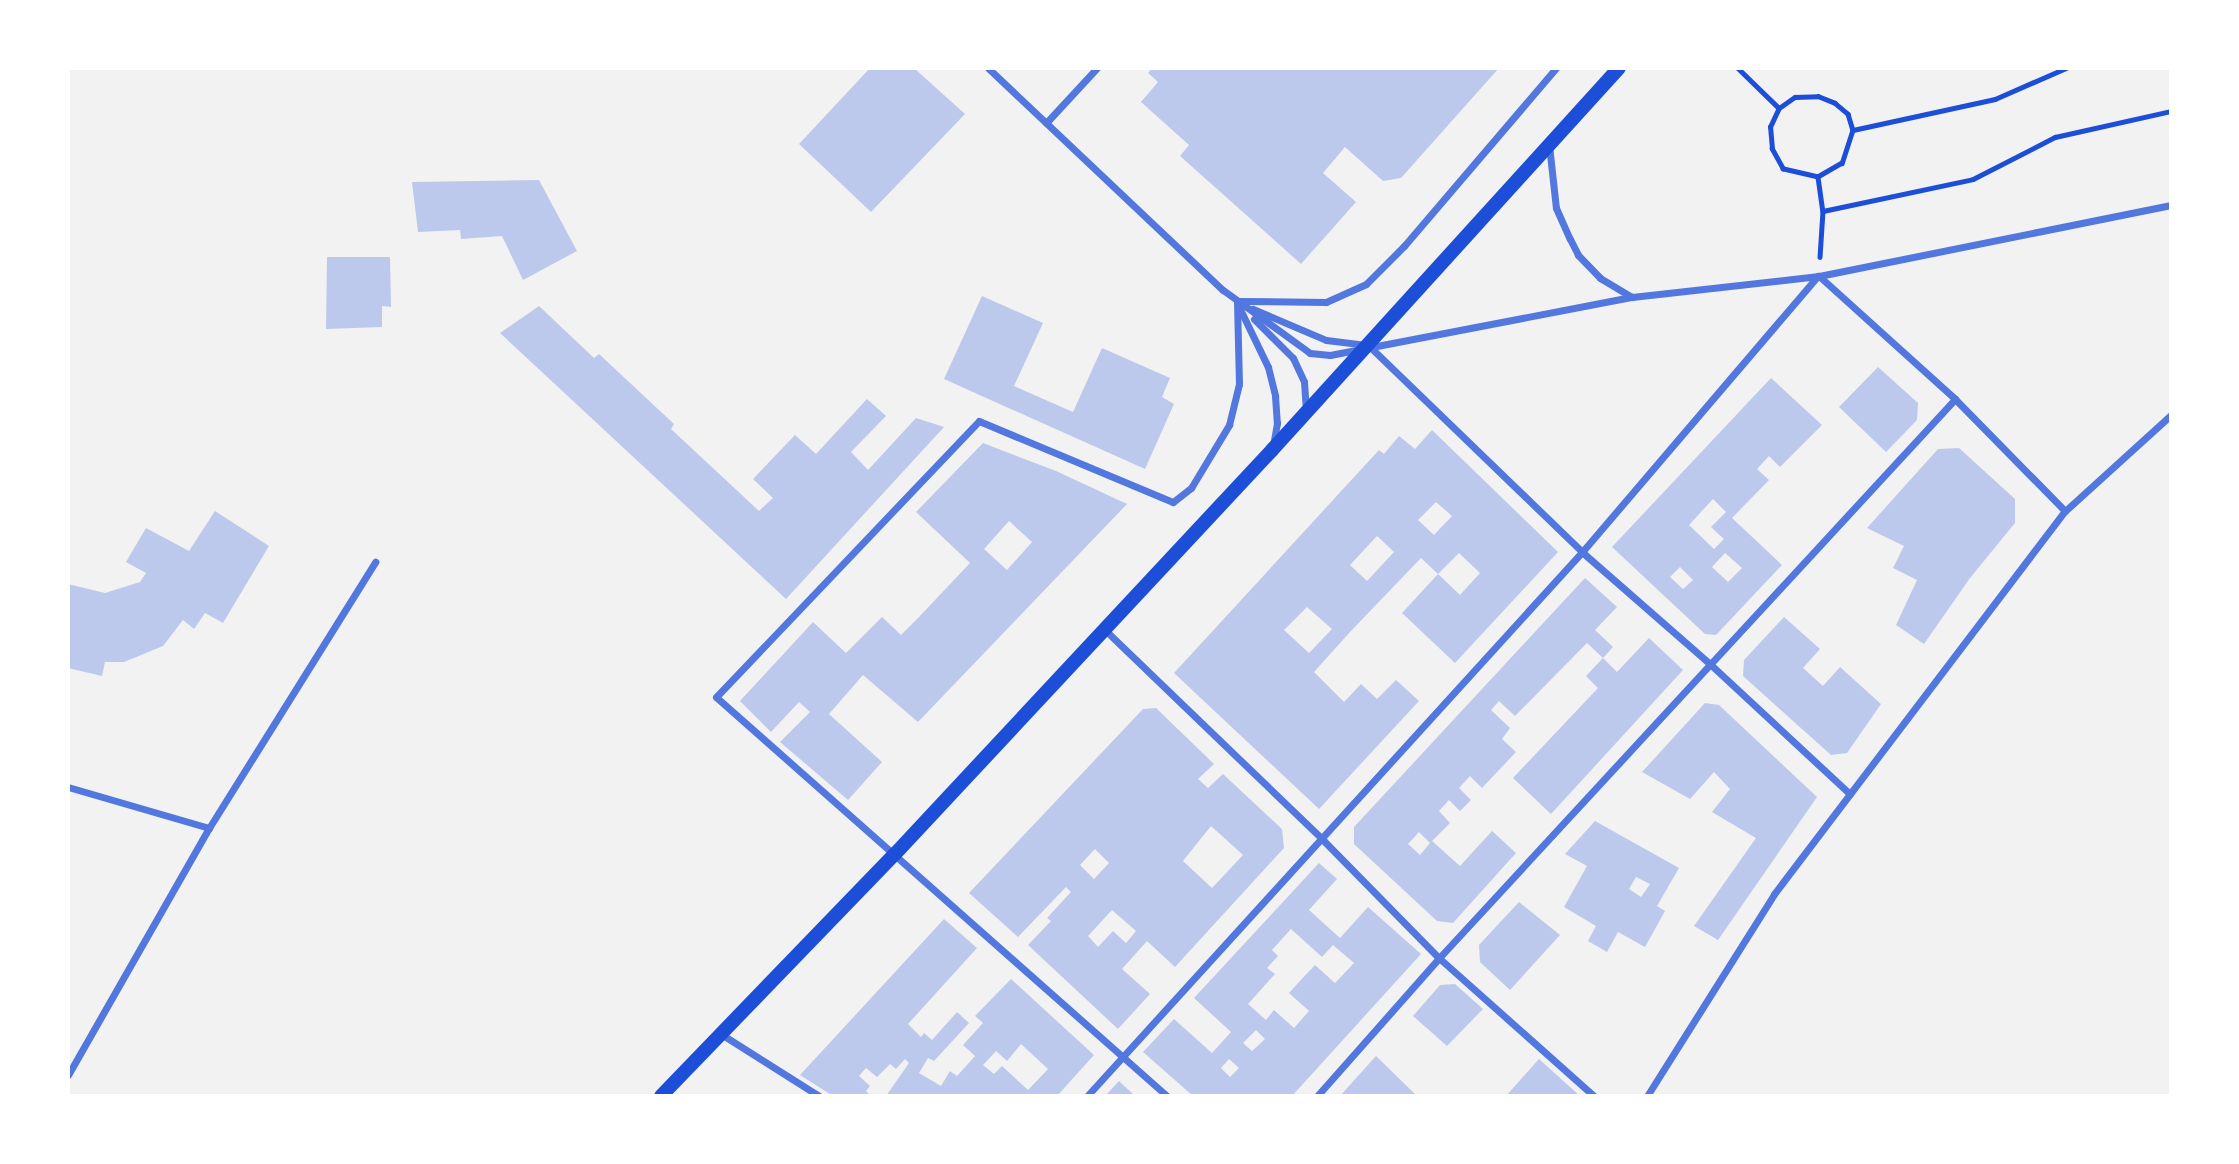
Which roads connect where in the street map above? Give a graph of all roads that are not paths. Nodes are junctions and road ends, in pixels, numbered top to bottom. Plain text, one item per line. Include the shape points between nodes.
1 (988, 68) edge
2 (1097, 68) edge
3 (1556, 68) edge
4 (1619, 68) edge
5 (1046, 123) junction
6 (1549, 145) junction
7 (2171, 205) edge
8 (1819, 276) junction
9 (1632, 298) junction
10 (1237, 301) junction
11 (1368, 345) junction
12 (1955, 399) junction
13 (1306, 413) junction
14 (2171, 415) edge
15 (1272, 450) junction
16 (2065, 511) junction
17 (1582, 552) junction
18 (376, 562) dead end
19 (1104, 629) junction
20 (1710, 664) junction
21 (68, 787) edge
22 (1850, 794) junction
23 (208, 828) junction
24 (1323, 840) junction
25 (895, 854) junction
26 (1439, 958) junction
27 (720, 1034) junction
28 (1124, 1056) junction
29 (68, 1075) edge
30 (661, 1096) edge
31 (818, 1096) edge
32 (1087, 1096) edge
33 (1167, 1096) edge
34 (1317, 1096) edge
35 (1594, 1096) edge
36 (1647, 1096) edge

1 - 5 street
2 - 5 street
3 - 10 street via 1366,284 1326,302
4 - 6 main road
5 - 10 street
6 - 9 street via 1556,208 1578,255 1600,278
6 - 11 main road
7 - 8 street
8 - 9 street
8 - 12 street
8 - 17 street
9 - 11 street
10 - 11 street via 1299,331
10 - 11 street via 1310,353 1330,355
10 - 13 street via 1293,358 1304,382
10 - 15 street via 1268,367 1275,396
10 - 25 street via 1239,384 1229,425 1191,488 1173,502 979,421 716,697
11 - 13 main road
11 - 17 street
12 - 16 street
12 - 20 street
13 - 15 main road
14 - 16 street
15 - 19 main road
16 - 22 street
17 - 20 street
17 - 24 street
18 - 23 street
19 - 24 street
19 - 25 main road
20 - 22 street
20 - 26 street
21 - 23 street
22 - 36 street via 1774,894
23 - 29 street
24 - 26 street
24 - 28 street
25 - 27 main road
25 - 28 street
26 - 34 street
26 - 35 street
27 - 30 main road
27 - 31 street
28 - 32 street
28 - 33 street

